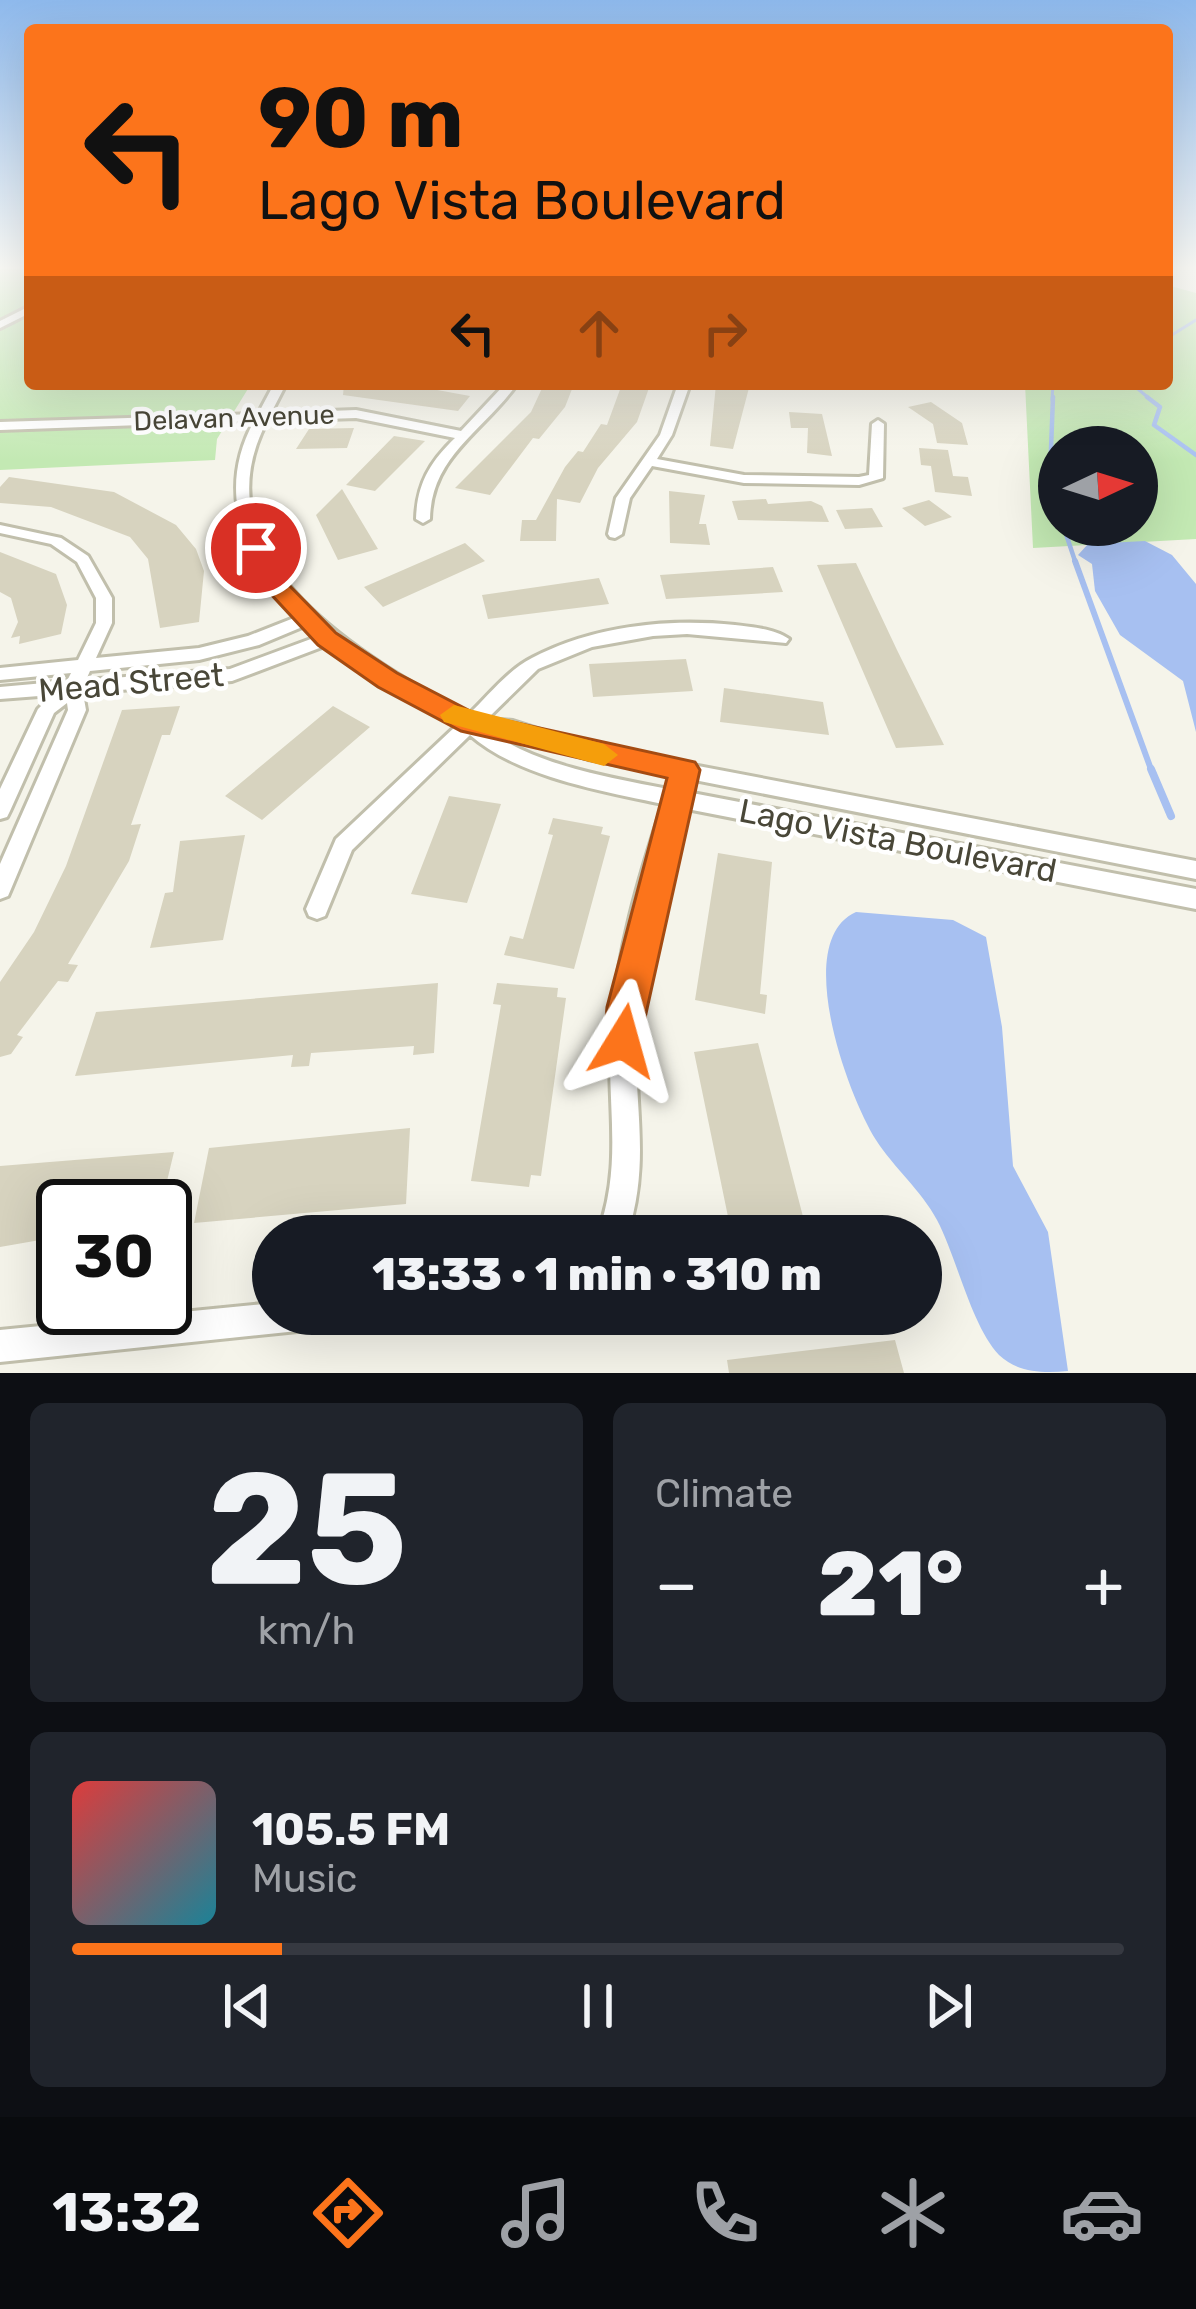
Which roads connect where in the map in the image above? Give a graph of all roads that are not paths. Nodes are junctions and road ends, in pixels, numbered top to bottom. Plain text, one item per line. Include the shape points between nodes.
1 (276, 390) edge
2 (506, 390) edge
3 (681, 390) edge
4 (260, 414) junction
5 (878, 424) dead end
6 (0, 426) edge
7 (465, 436) junction
8 (647, 461) junction
9 (423, 518) dead end
10 (0, 529) edge
11 (615, 534) dead end
12 (305, 620) junction
13 (327, 639) junction
14 (780, 639) dead end
15 (0, 674) edge
16 (77, 679) junction
17 (0, 693) edge
18 (471, 724) junction
19 (685, 770) junction
20 (675, 797) junction
21 (0, 811) edge
22 (1196, 871) edge
23 (0, 889) edge
24 (1196, 898) edge
25 (317, 909) dead end
26 (621, 1215) edge
27 (252, 1321) edge
28 (0, 1346) edge

1 - 4 street, Lago Vista Boulevard
2 - 7 street
3 - 8 street
4 - 6 street, Delavan Avenue
4 - 7 street, Delavan Avenue via 356,414
4 - 12 street, Lago Vista Boulevard via 246,444 243,510 276,586
5 - 8 street via 876,478 859,481 744,479
7 - 9 street via 430,473 420,497
8 - 11 street via 623,498
10 - 16 street via 56,541 96,576 104,623
12 - 13 street, Lago Vista Boulevard
12 - 16 street, Mead Street via 199,654 123,659
13 - 16 street, Mead Street via 232,675
13 - 18 street, Lago Vista Boulevard
14 - 18 street via 715,630 561,648 532,664
15 - 16 street, Mead Street
16 - 17 street, Mead Street
16 - 21 street via 47,709
16 - 23 street via 77,710
18 - 19 street, Lago Vista Boulevard
18 - 20 street, Lago Vista Boulevard via 497,747 565,772
18 - 25 street via 343,844
19 - 20 street
19 - 22 street, Lago Vista Boulevard
20 - 24 street, Lago Vista Boulevard
20 - 26 street via 626,1007 628,1200
27 - 28 street

